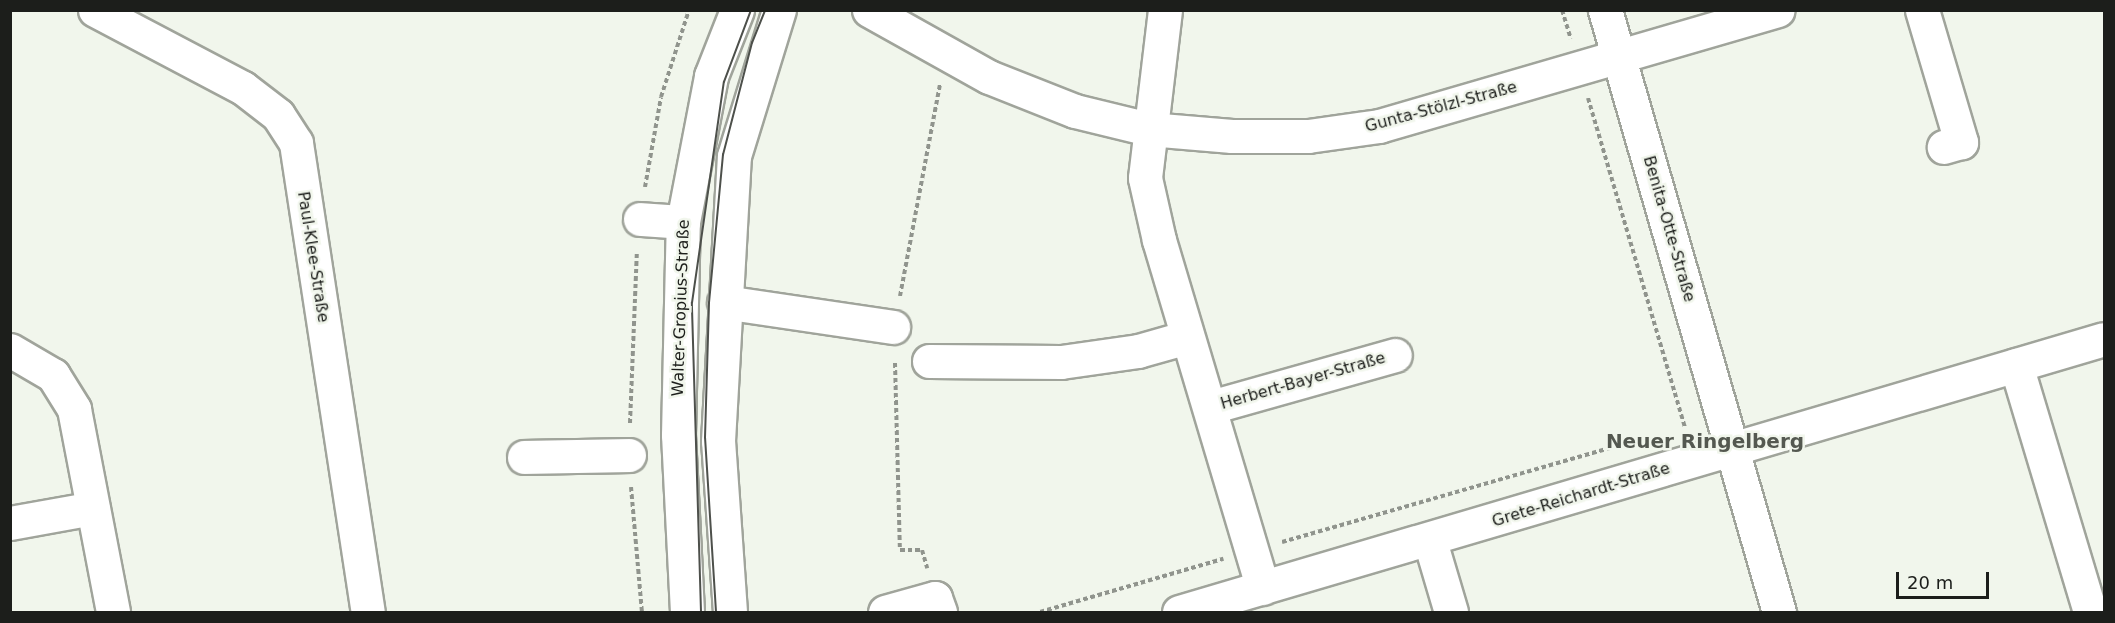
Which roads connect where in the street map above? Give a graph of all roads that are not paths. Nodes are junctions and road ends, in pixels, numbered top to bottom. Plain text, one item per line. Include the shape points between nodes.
1 (95, 10) edge
2 (736, 10) edge
3 (779, 10) edge
4 (869, 10) edge
5 (1165, 10) edge
6 (1605, 10) edge
7 (1777, 10) edge
8 (1922, 10) edge
9 (1619, 57) junction
10 (1149, 129) junction
11 (1944, 147) dead end
12 (640, 219) road end
13 (683, 222) junction
14 (724, 302) junction
15 (893, 327) dead end
16 (1187, 337) junction
17 (2104, 339) edge
18 (10, 350) edge
19 (1395, 355) dead end
20 (929, 361) dead end
21 (2016, 365) junction
22 (1211, 407) junction
23 (1732, 448) junction
24 (629, 455) road end
25 (524, 457) dead end
26 (93, 508) junction
27 (10, 523) edge
28 (1430, 541) junction
29 (1263, 588) junction
30 (113, 612) edge
31 (368, 612) edge
32 (687, 612) edge
33 (730, 612) edge
34 (885, 612) edge
35 (940, 612) edge
36 (1179, 612) edge
37 (1451, 612) edge
38 (1779, 612) edge
39 (2090, 612) edge

1 - 31 street, Paul-Klee-Straße via 243,88 278,115 296,143
2 - 13 street, Walter-Gropius-Straße via 711,76
3 - 14 street via 734,156
4 - 10 street, Gunta-Stölzl-Straße via 989,77 1075,111
5 - 10 street, Herbert-Bayer-Straße
6 - 9 street, Benita-Otte-Straße
7 - 9 street, Gunta-Stölzl-Straße
8 - 11 street via 1961,142
9 - 10 street, Gunta-Stölzl-Straße via 1379,126 1308,136 1232,136
9 - 23 street, Benita-Otte-Straße
10 - 16 street, Herbert-Bayer-Straße via 1145,178
12 - 13 street
13 - 32 street, Walter-Gropius-Straße via 678,435
14 - 15 street
14 - 33 street via 718,441
16 - 20 street via 1138,351 1061,362
16 - 22 street, Herbert-Bayer-Straße
17 - 21 street, Grete-Reichardt-Straße
18 - 26 street via 53,375 74,409
19 - 22 street, Herbert-Bayer-Straße
21 - 23 street, Grete-Reichardt-Straße
21 - 39 street
22 - 29 street, Herbert-Bayer-Straße
23 - 28 street, Grete-Reichardt-Straße
23 - 38 street
24 - 25 street
26 - 27 street
26 - 30 street
28 - 29 street, Grete-Reichardt-Straße
28 - 37 street
29 - 36 street, Grete-Reichardt-Straße
34 - 35 street via 935,598

